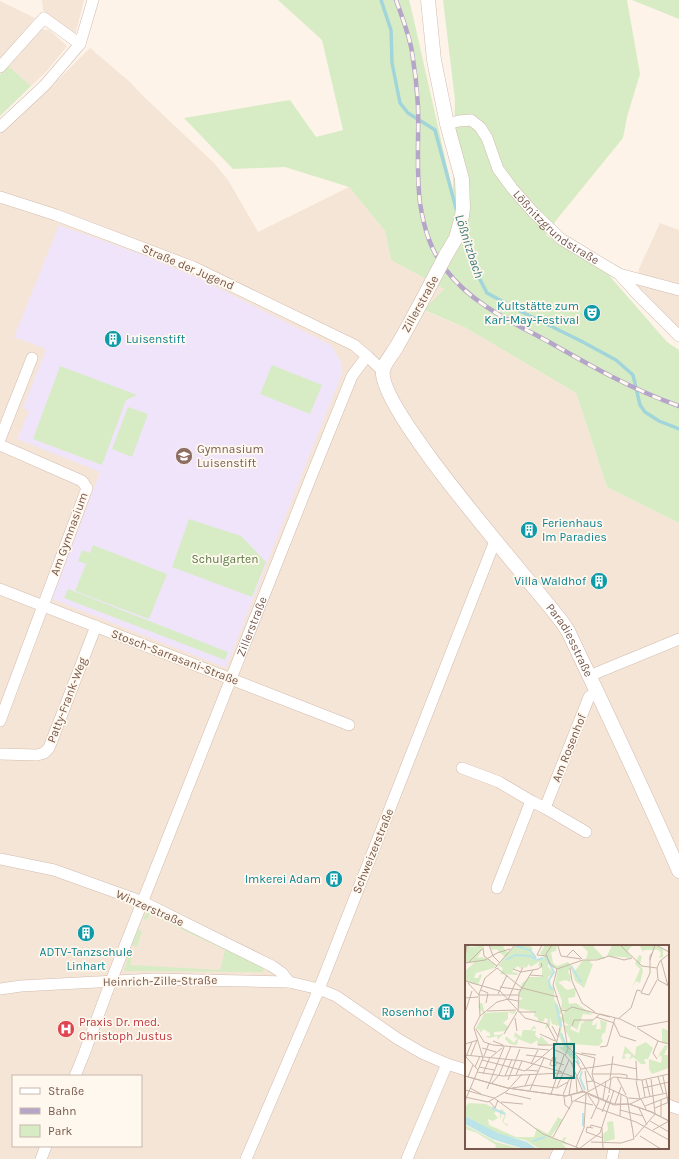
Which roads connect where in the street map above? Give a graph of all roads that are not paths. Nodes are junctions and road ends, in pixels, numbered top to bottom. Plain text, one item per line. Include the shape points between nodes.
1 (93, 0) edge
2 (428, 0) edge
3 (80, 44) junction
4 (0, 67) edge
5 (447, 124) junction
6 (0, 127) edge
7 (0, 197) edge
8 (619, 274) junction
9 (679, 290) edge
10 (679, 336) edge
11 (368, 356) junction
12 (32, 358) dead end
13 (383, 370) junction
14 (0, 439) edge
15 (0, 445) edge
16 (497, 542) junction
17 (0, 589) edge
18 (43, 606) junction
19 (96, 626) junction
20 (679, 639) edge
21 (589, 676) junction
22 (231, 678) junction
23 (597, 692) junction
24 (0, 720) edge
25 (349, 725) dead end
26 (0, 754) edge
27 (462, 768) dead end
28 (530, 801) junction
29 (545, 808) junction
30 (586, 832) dead end
31 (0, 859) edge
32 (679, 871) edge
33 (497, 888) dead end
34 (143, 902) junction
35 (111, 981) junction
36 (289, 982) junction
37 (319, 988) junction
38 (0, 989) edge
39 (447, 1064) junction
40 (465, 1070) edge
41 (74, 1075) edge
42 (669, 1104) edge
43 (679, 1109) edge
44 (46, 1147) edge
45 (560, 1149) edge
46 (614, 1149) edge
47 (41, 1159) edge
48 (246, 1159) edge
49 (407, 1159) edge
50 (555, 1159) edge
51 (612, 1159) edge

1 - 3 street
2 - 5 street via 434,60
3 - 4 street via 44,18
3 - 6 street via 45,85
5 - 8 street, Lößnitzgrundstraße via 471,120 480,127 487,138 498,169 533,212 561,239
5 - 13 street, Zillerstraße, bridge via 462,179 463,208 460,224 456,238
7 - 11 street, Straße der Jugend via 56,215 193,267 354,345
8 - 9 street
8 - 10 street, Lößnitzgrundstraße
11 - 13 street
11 - 22 street, Zillerstraße via 352,376
12 - 14 street
13 - 16 street, Paradiesstraße via 386,388 400,414 457,494
15 - 18 street, Am Gymnasium via 82,481 87,488
16 - 21 street, Paradiesstraße via 562,622
16 - 37 street, Schweizerstraße via 493,546
17 - 18 street, Stosch-Sarrasani-Straße
18 - 19 street, Stosch-Sarrasani-Straße
18 - 24 street
19 - 22 street, Stosch-Sarrasani-Straße
19 - 26 street, Patty-Frank-Weg via 49,748 37,755
20 - 21 street
21 - 23 street, Paradiesstraße
22 - 25 street, Stosch-Sarrasani-Straße
22 - 34 street, Zillerstraße
23 - 29 street, Am Rosenhof via 589,697
23 - 32 street, Paradiesstraße
27 - 28 street via 499,782
28 - 29 street
28 - 33 street
29 - 30 street
31 - 34 street, Winzerstraße via 54,870
34 - 35 street, Zillerstraße
34 - 36 street, Winzerstraße via 272,966
35 - 36 street, Heinrich-Zille-Straße via 154,979
35 - 38 street, Heinrich-Zille-Straße
35 - 41 street
36 - 37 street, Heinrich-Zille-Straße
37 - 39 street via 336,996 404,1043
37 - 48 street, Schweizerstraße
39 - 40 street
39 - 49 street
42 - 43 street
44 - 47 street
45 - 50 street
46 - 51 street

